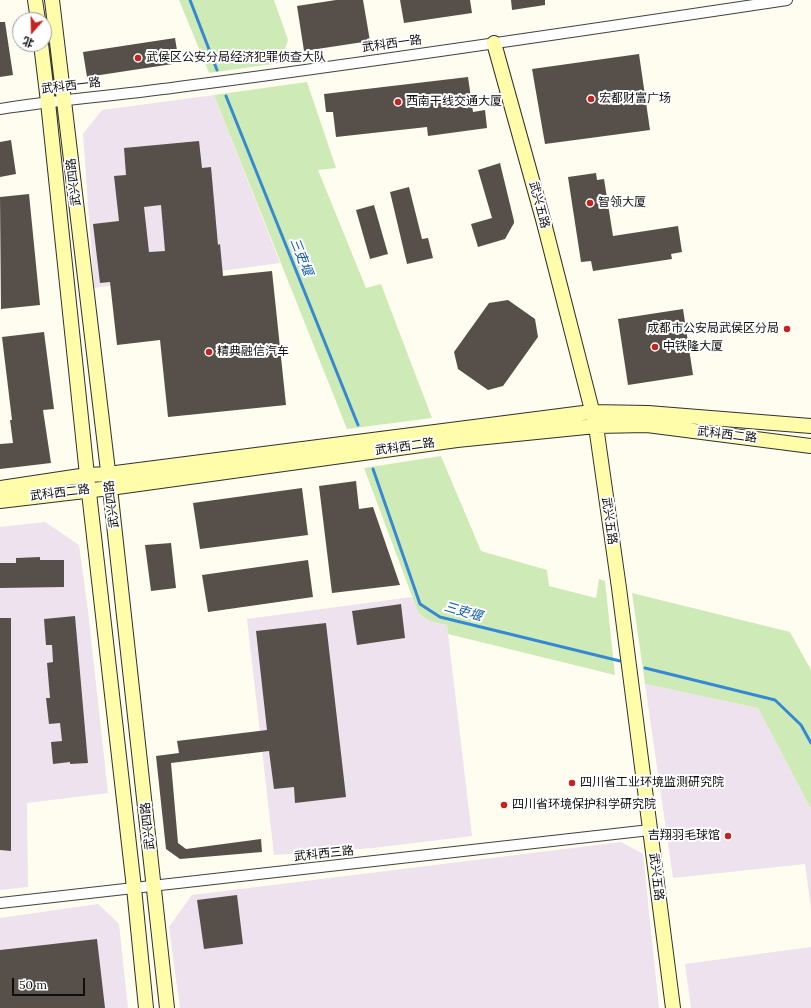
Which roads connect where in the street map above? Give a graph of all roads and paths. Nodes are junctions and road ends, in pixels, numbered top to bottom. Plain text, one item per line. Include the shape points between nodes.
1 (35, 0) edge
2 (52, 0) edge
3 (787, 0) edge
4 (37, 12) edge
5 (494, 43) junction
6 (42, 52) edge
7 (64, 100) junction
8 (48, 102) junction
9 (0, 109) edge
10 (591, 412) junction
11 (596, 426) junction
12 (811, 426) edge
13 (811, 446) edge
14 (108, 474) junction
15 (87, 475) junction
16 (0, 488) edge
17 (110, 488) junction
18 (89, 489) junction
19 (0, 501) edge
20 (650, 830) junction
21 (154, 886) junction
22 (134, 888) junction
23 (0, 903) edge
24 (146, 1008) edge
25 (167, 1008) edge
26 (673, 1008) edge

1 - 4 street
2 - 7 street, 武兴四路
3 - 5 street, 武科西一路
5 - 7 street, 武科西一路 via 185,87
5 - 10 street, 武兴五路 via 544,223
6 - 8 street, 武兴四路
7 - 8 street, 武科西一路
7 - 14 street, 武兴四路
8 - 9 street, 武科西一路
8 - 15 street, 武兴四路
10 - 11 street, 武兴五路
10 - 12 street, 武科西二路 via 648,413
10 - 14 street, 武科西二路
11 - 13 street, 武科西二路 via 646,425
11 - 17 street, 武科西二路 via 458,440
11 - 20 street, 武兴五路
14 - 15 street, 武科西二路
14 - 17 street, 武兴四路
15 - 16 street, 武科西二路
15 - 18 street, 武兴四路
17 - 18 street, 武科西二路
17 - 21 street, 武兴四路
18 - 19 street, 武科西二路
18 - 22 street, 武兴四路
20 - 21 street, 武科西三路
20 - 26 street, 武兴五路
21 - 22 street, 武科西三路
21 - 25 street, 武兴四路
22 - 23 street, 武科西三路
22 - 24 street, 武兴四路

